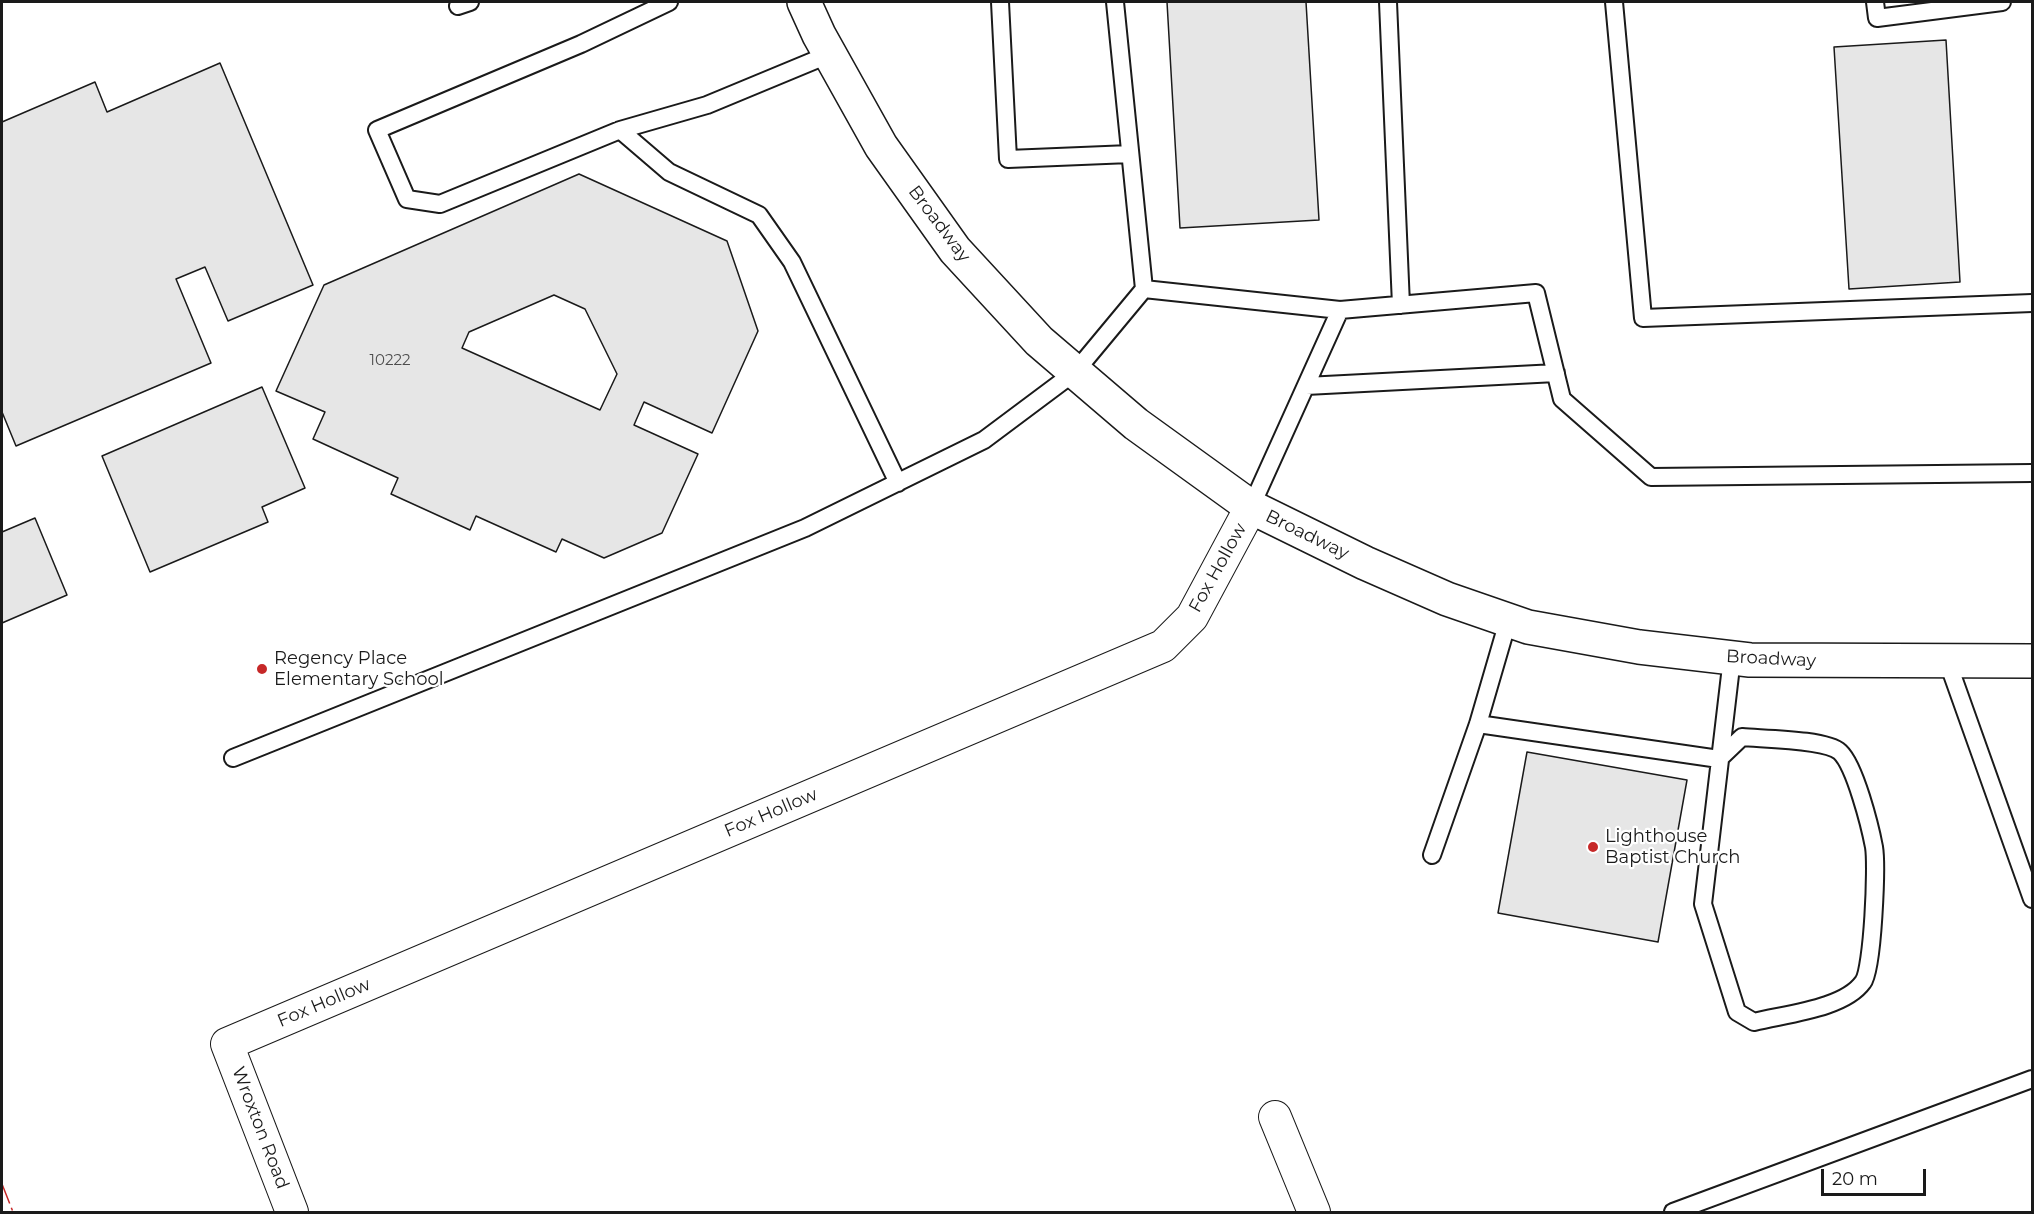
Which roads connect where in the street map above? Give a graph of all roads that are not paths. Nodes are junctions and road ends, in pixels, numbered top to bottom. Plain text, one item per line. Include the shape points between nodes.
1 (669, 2) edge
2 (804, 2) edge
3 (1000, 2) edge
4 (1115, 2) edge
5 (1388, 2) edge
6 (1614, 2) edge
7 (1993, 2) edge
8 (1876, 10) edge
9 (830, 54) junction
10 (620, 130) junction
11 (1130, 154) junction
12 (1144, 289) junction
13 (2032, 303) edge
14 (1401, 305) junction
15 (1340, 310) junction
16 (1075, 372) junction
17 (1556, 373) junction
18 (1306, 386) junction
19 (2032, 473) edge
20 (898, 483) junction
21 (1251, 507) junction
22 (1508, 621) junction
23 (1732, 658) junction
24 (2032, 661) edge
25 (1948, 663) junction
26 (1479, 724) junction
27 (233, 758) dead end
28 (1719, 759) junction
29 (1432, 855) dead end
30 (2032, 899) edge
31 (227, 1044) joint
32 (2032, 1079) edge
33 (1275, 1117) dead end
34 (292, 1212) edge
35 (1314, 1212) edge
36 (1673, 1212) edge

1 - 10 lane via 581,44 377,130 407,199 440,204
2 - 9 main road, Broadway
3 - 11 lane via 1008,159
4 - 11 lane
5 - 14 lane
6 - 13 lane via 1643,318
7 - 8 lane
9 - 10 lane via 707,105
9 - 16 main road, Broadway via 881,146 955,250 1039,341
10 - 20 lane via 669,172 759,215 792,262
11 - 12 lane
12 - 15 lane
12 - 16 lane
14 - 15 lane
14 - 17 lane via 1536,293
15 - 18 lane
16 - 20 lane via 984,440
16 - 21 main road, Broadway via 1136,424
17 - 18 lane
17 - 19 lane via 1562,399 1651,477
18 - 21 lane
20 - 27 lane via 805,528
21 - 22 main road, Broadway via 1365,563
21 - 31 street, Fox Hollow via 1192,617 1163,646
22 - 23 main road, Broadway via 1628,645
22 - 26 lane
23 - 25 main road, Broadway
23 - 28 lane
24 - 25 main road, Broadway
25 - 30 lane
26 - 28 lane
26 - 29 lane
28 - 28 lane via 1703,904 1737,1012 1754,1022 1839,1001 1864,982 1871,953 1874,849 1856,781 1840,752 1822,745 1742,737
31 - 34 street, Wroxton Road
32 - 36 lane
33 - 35 street

